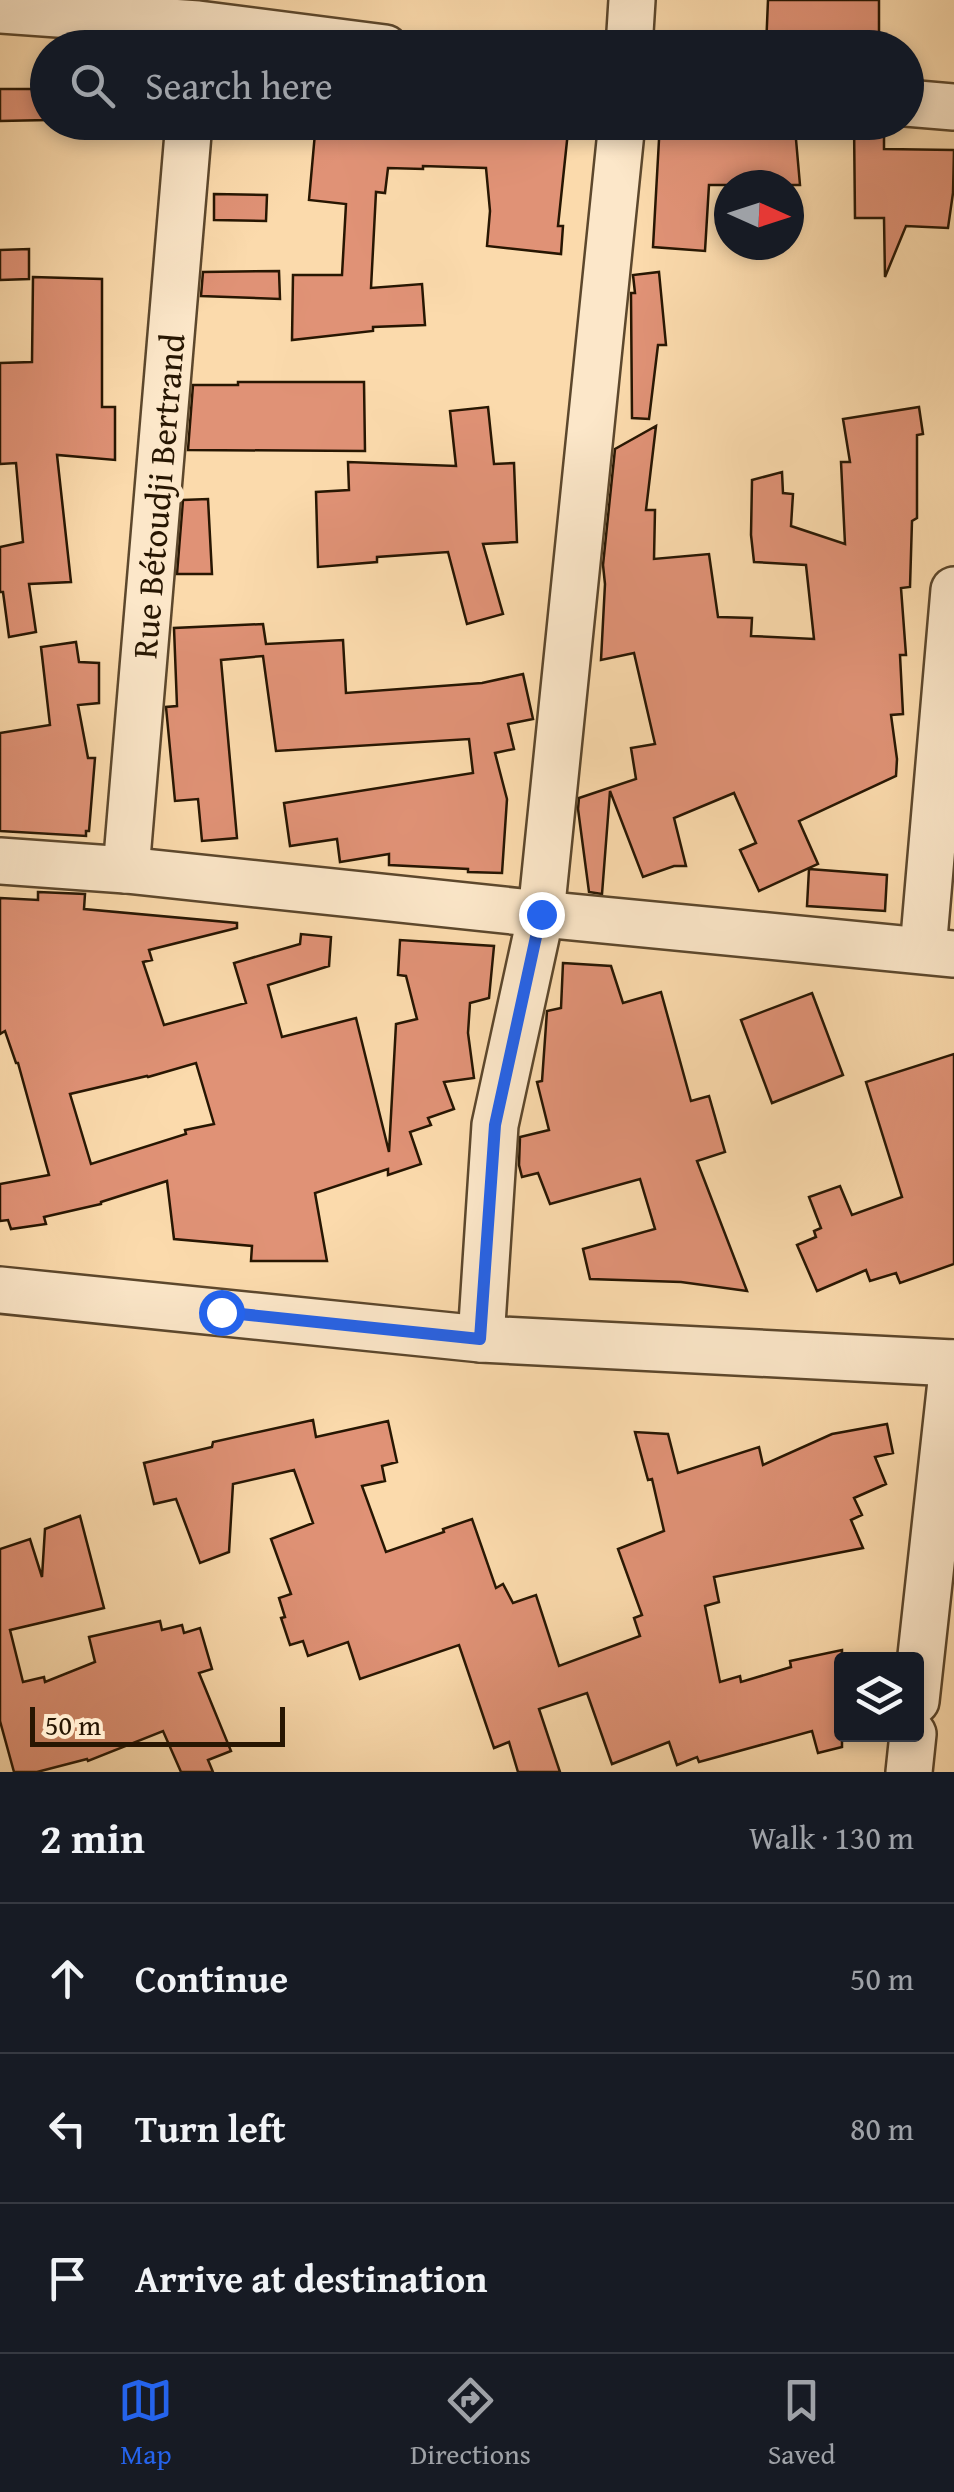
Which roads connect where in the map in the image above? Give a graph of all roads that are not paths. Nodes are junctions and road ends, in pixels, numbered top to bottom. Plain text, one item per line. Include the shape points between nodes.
1 (632, 0) edge
2 (0, 10) edge
3 (198, 24) edge
4 (244, 30) edge
5 (630, 30) edge
6 (924, 104) edge
7 (954, 107) edge
8 (187, 140) edge
9 (620, 140) edge
10 (954, 590) edge
11 (0, 861) edge
12 (126, 870) junction
13 (541, 914) junction
14 (939, 952) edge
15 (0, 1290) edge
16 (480, 1339) junction
17 (953, 1363) edge
18 (921, 1652) edge
19 (912, 1742) edge
20 (909, 1772) edge

1 - 5 street
2 - 3 street
3 - 4 street
6 - 7 street
8 - 12 street, Rue Bétoudji Bertrand
9 - 13 street
10 - 14 street
11 - 12 street
12 - 13 street
13 - 14 street
13 - 16 street via 495,1125
15 - 16 street
16 - 17 street
17 - 18 street
19 - 20 street

